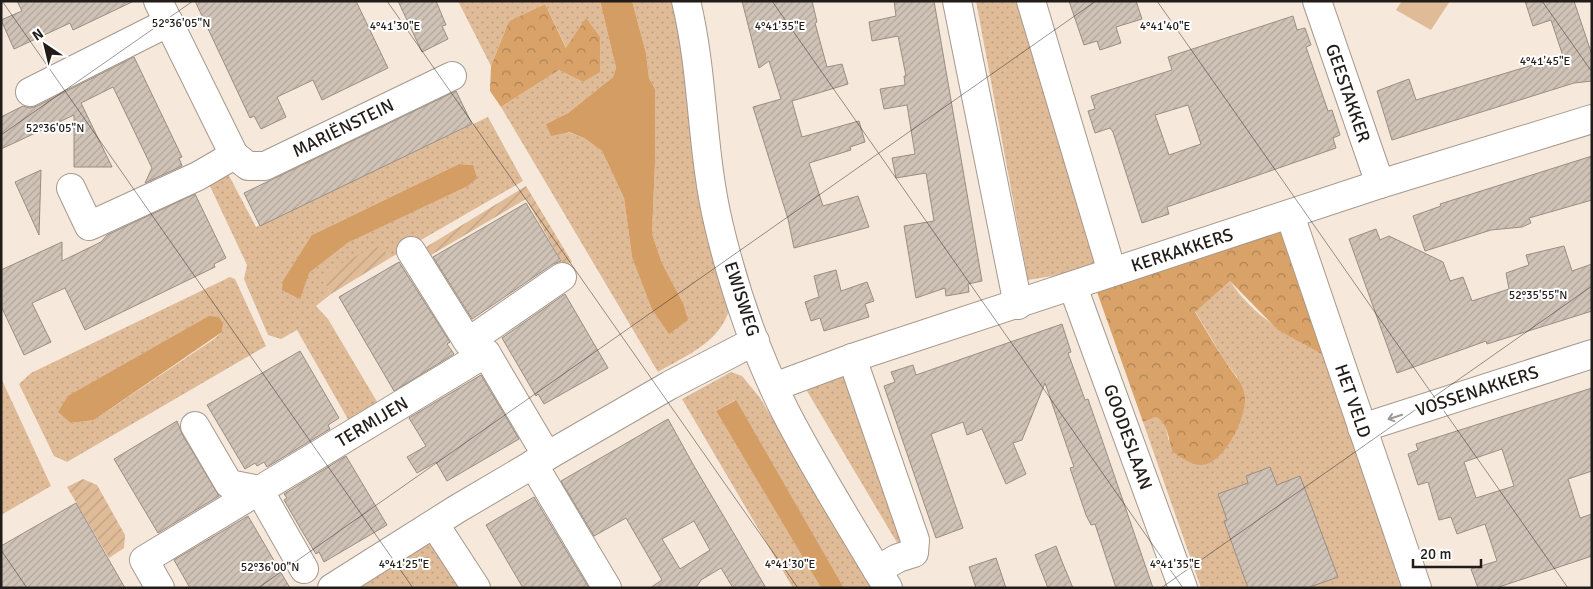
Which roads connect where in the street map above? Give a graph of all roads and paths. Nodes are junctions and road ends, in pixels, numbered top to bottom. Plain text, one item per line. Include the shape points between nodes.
1 (686, 1) edge
2 (957, 1) edge
3 (1031, 1) edge
4 (1317, 1) edge
5 (163, 12) edge
6 (452, 76) dead end
7 (30, 92) dead end
8 (1592, 119) edge
9 (234, 155) junction
10 (1380, 184) junction
11 (71, 188) dead end
12 (1290, 215) junction
13 (411, 251) dead end
14 (1112, 272) junction
15 (562, 277) dead end
16 (1073, 287) junction
17 (1018, 305) junction
18 (755, 341) junction
19 (477, 347) junction
20 (1592, 354) edge
21 (852, 358) junction
22 (774, 387) junction
23 (195, 426) dead end
24 (1362, 428) junction
25 (540, 460) junction
26 (259, 490) junction
27 (435, 524) junction
28 (304, 569) dead end
29 (883, 579) edge
30 (160, 588) edge
31 (332, 588) edge
32 (476, 588) edge
33 (607, 588) edge
34 (1183, 588) edge
35 (1417, 588) edge

1 - 18 street, EWISWEG via 697,56 719,224
2 - 17 street
3 - 14 street
4 - 10 street, GEESTAKKER
5 - 7 street
5 - 9 street
6 - 9 street, MARIËNSTEIN via 265,166 248,166
8 - 10 street, KERKAKKERS
9 - 11 street via 198,176 90,226
10 - 12 street, KERKAKKERS
12 - 14 street, KERKAKKERS
12 - 24 street, HET VELD
13 - 19 street
14 - 16 street, KERKAKKERS
15 - 19 street, TERMIJEN
16 - 17 street, KERKAKKERS
16 - 34 street, GOODESLAAN
17 - 21 street, KERKAKKERS
18 - 22 street, EWISWEG
18 - 25 street via 670,385
19 - 25 street
19 - 26 street, TERMIJEN
20 -> 24 street, VOSSENAKKERS
21 - 22 street, KERKAKKERS
21 - 29 street, EWISWEG via 915,540 914,552 898,558
22 - 29 street, EWISWEG
23 - 26 street via 229,484
24 - 35 street, HET VELD
25 - 27 street
25 - 33 street
26 - 28 street
26 - 30 street, TERMIJEN via 144,560
27 - 31 street
27 - 32 street

